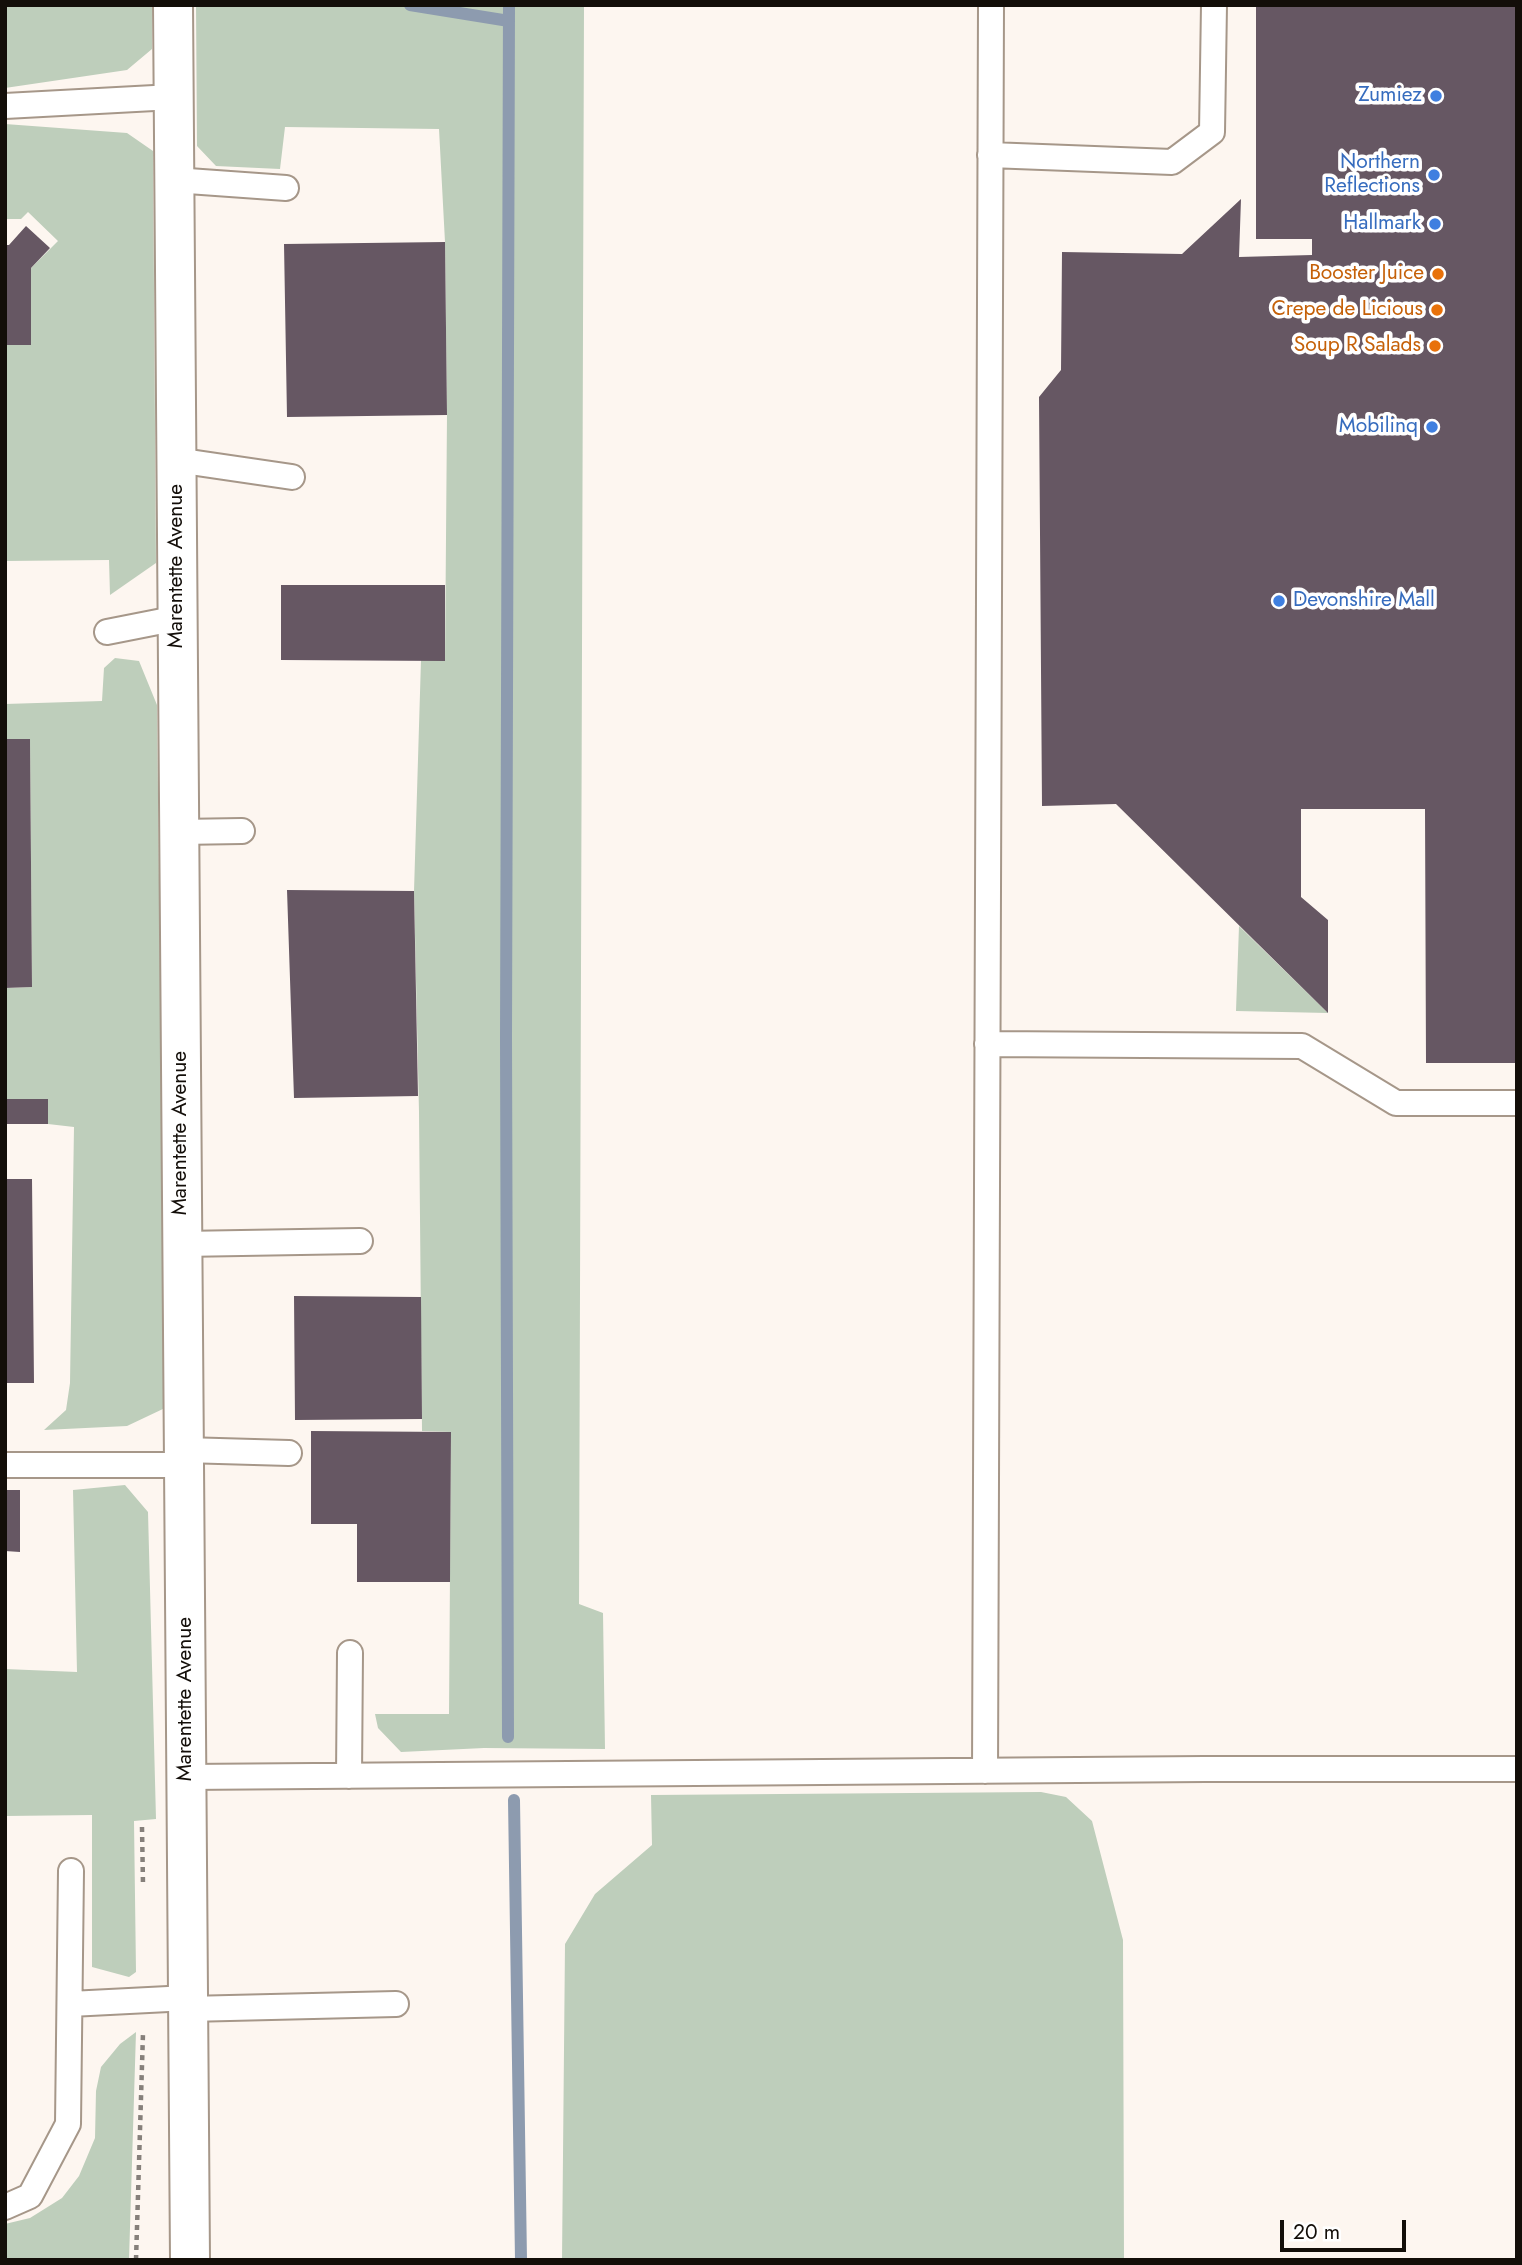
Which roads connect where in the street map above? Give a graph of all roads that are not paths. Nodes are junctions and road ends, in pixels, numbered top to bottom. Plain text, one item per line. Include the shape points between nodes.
1 (173, 5) edge
2 (990, 5) edge
3 (1214, 5) edge
4 (173, 97) junction
5 (5, 106) edge
6 (990, 155) junction
7 (174, 180) junction
8 (286, 188) dead end
9 (176, 460) junction
10 (292, 477) dead end
11 (178, 618) junction
12 (107, 632) dead end
13 (242, 831) dead end
14 (179, 832) junction
15 (987, 1044) junction
16 (1517, 1102) edge
17 (360, 1241) dead end
18 (182, 1244) junction
19 (289, 1454) dead end
20 (184, 1458) junction
21 (5, 1465) edge
22 (350, 1653) dead end
23 (1517, 1769) edge
24 (985, 1771) junction
25 (349, 1776) junction
26 (186, 1777) junction
27 (71, 1871) dead end
28 (70, 2004) junction
29 (188, 2004) junction
30 (396, 2004) dead end
31 (5, 2207) edge
32 (190, 2260) edge

1 - 4 street, Marentette Avenue
2 - 6 lane
3 - 6 lane via 1212,132 1172,162
4 - 5 lane
4 - 7 street, Marentette Avenue
6 - 15 lane
7 - 8 lane
7 - 9 street, Marentette Avenue
9 - 10 lane
9 - 11 street, Marentette Avenue
11 - 12 lane
11 - 14 street, Marentette Avenue
13 - 14 lane
14 - 18 street, Marentette Avenue
15 - 16 lane via 1301,1046 1396,1103
15 - 24 lane
17 - 18 lane
18 - 20 street, Marentette Avenue
19 - 20 lane
20 - 21 lane
20 - 26 street, Marentette Avenue
22 - 25 lane
23 - 24 lane
24 - 25 lane
25 - 26 lane
26 - 29 street, Marentette Avenue
27 - 28 lane
28 - 29 lane
28 - 31 lane via 68,2124 30,2196
29 - 30 lane
29 - 32 street, Marentette Avenue

